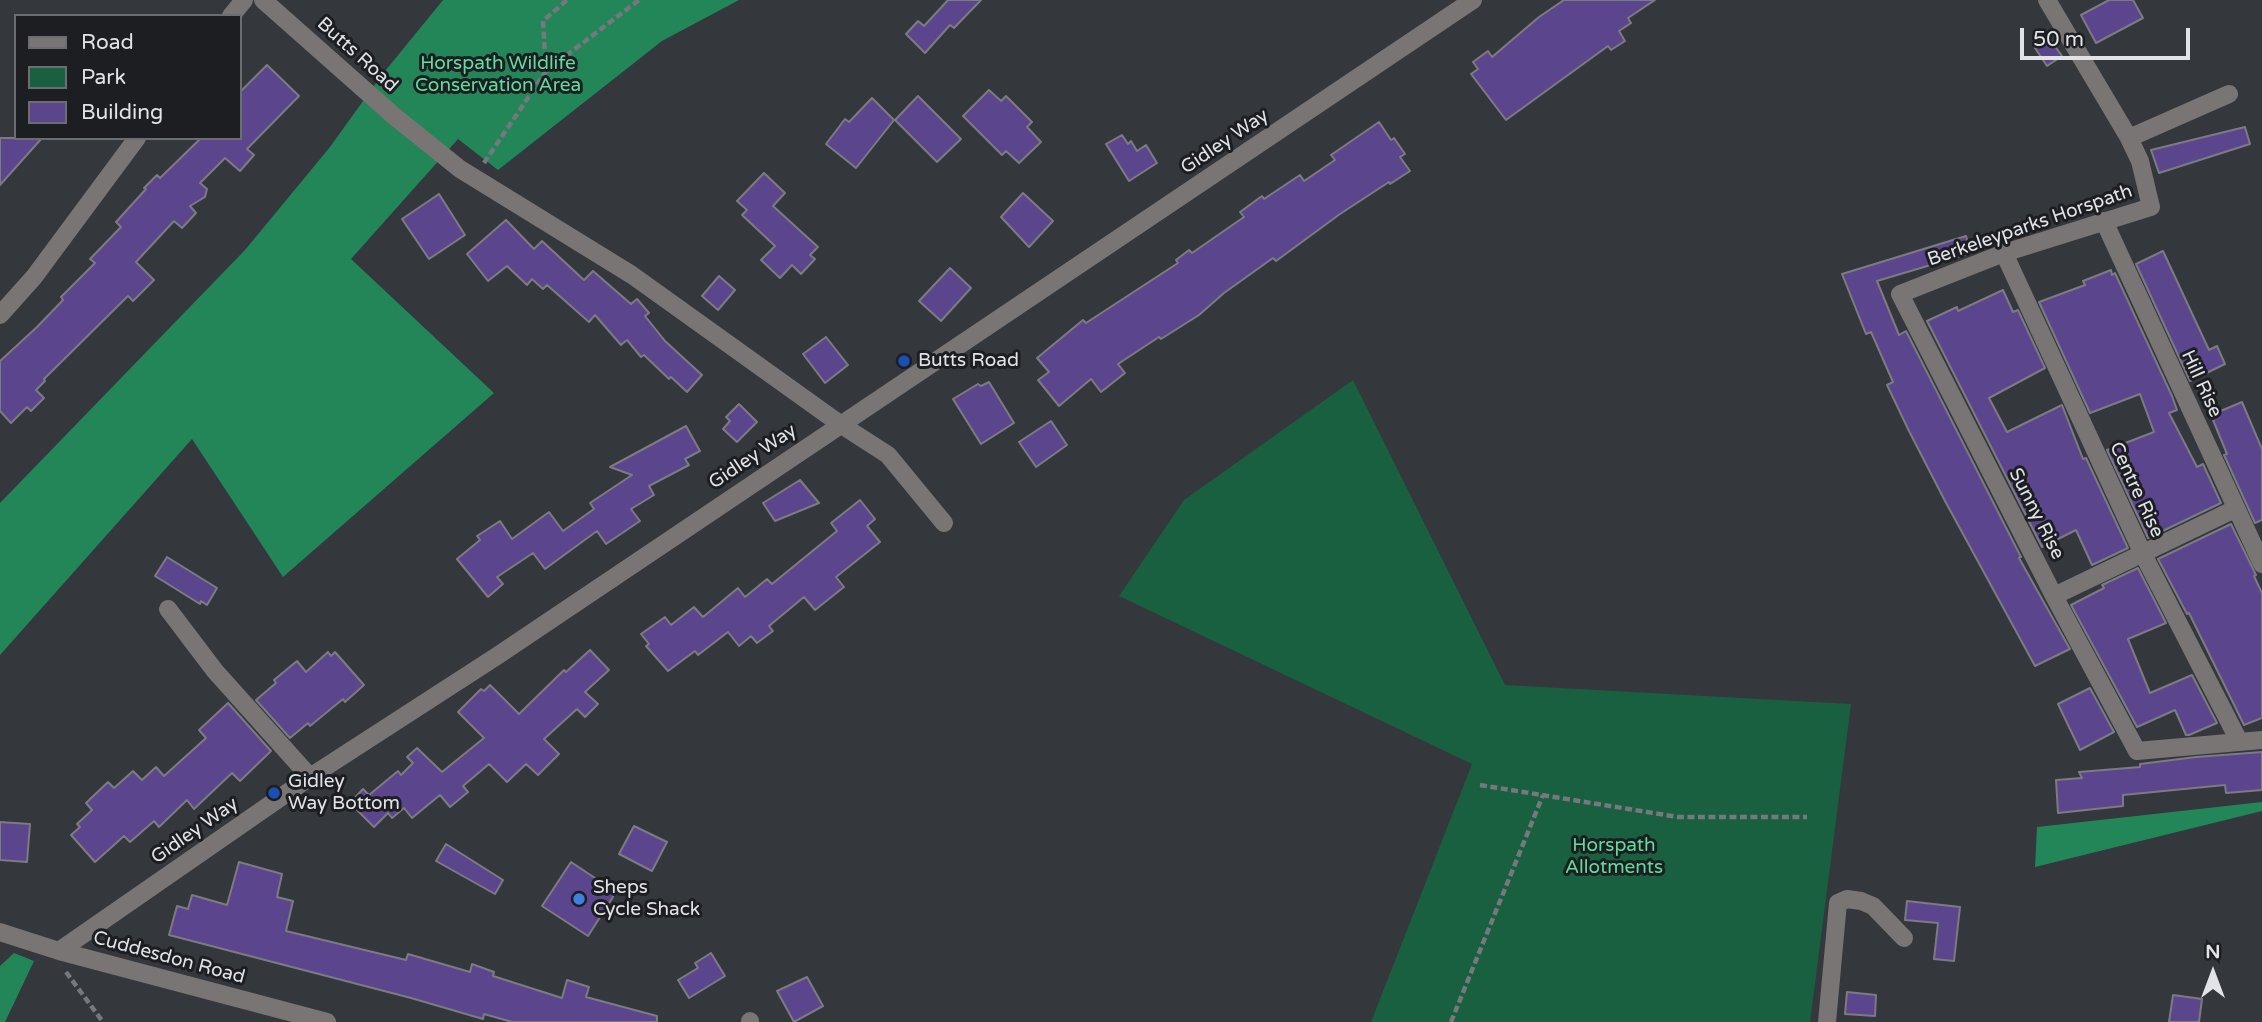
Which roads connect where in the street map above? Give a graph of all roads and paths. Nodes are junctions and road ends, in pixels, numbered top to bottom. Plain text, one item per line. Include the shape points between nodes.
1 (244, 0) edge
2 (263, 0) edge
3 (567, 0) edge
4 (639, 0) edge
5 (1473, 0) edge
6 (2047, 0) edge
7 (233, 14) edge
8 (546, 71) junction
9 (2229, 94) dead end
10 (2129, 138) junction
11 (135, 140) edge
12 (467, 174) junction
13 (2104, 221) junction
14 (2004, 253) junction
15 (1900, 294) joint
16 (0, 315) edge
17 (840, 424) junction
18 (2235, 509) junction
19 (944, 523) dead end
20 (2143, 554) junction
21 (2262, 564) edge
22 (2054, 596) junction
23 (168, 609) dead end
24 (2262, 740) edge
25 (2239, 741) junction
26 (310, 777) junction
27 (1480, 785) dead end
28 (1543, 795) junction
29 (1807, 817) dead end
30 (0, 932) edge
31 (1904, 938) dead end
32 (59, 951) junction
33 (103, 1022) edge
34 (327, 1022) edge
35 (1451, 1022) edge
36 (1826, 1022) edge

1 - 7 street
2 - 12 street, Butts Road
3 - 8 path via 543,21
4 - 8 path
5 - 17 street, Gidley Way
6 - 10 street, Berkeleyparks Horspath
8 - 12 path
9 - 10 street
10 - 13 street, Berkeleyparks Horspath via 2151,207
11 - 16 street via 34,277
12 - 17 street, Butts Road via 632,275
13 - 14 street, Berkeleyparks Horspath
13 - 18 street, Hill Rise
14 - 15 street, Berkeleyparks Horspath
14 - 20 street, Centre Rise
15 - 22 street, Sunny Rise
17 - 19 street, Butts Road via 888,455
17 - 26 street, Gidley Way
18 - 20 street
18 - 21 street, Hill Rise
20 - 22 street
20 - 25 street, Centre Rise
22 - 25 street, Sunny Rise via 2137,751
23 - 26 street via 215,671
24 - 25 street
26 - 32 street, Gidley Way
27 - 28 path
28 - 29 path via 1678,817
28 - 35 path
30 - 32 street, Cuddesdon Road
31 - 36 street via 1873,906 1847,899 1838,903
32 - 33 path via 65,972
32 - 34 street, Cuddesdon Road

